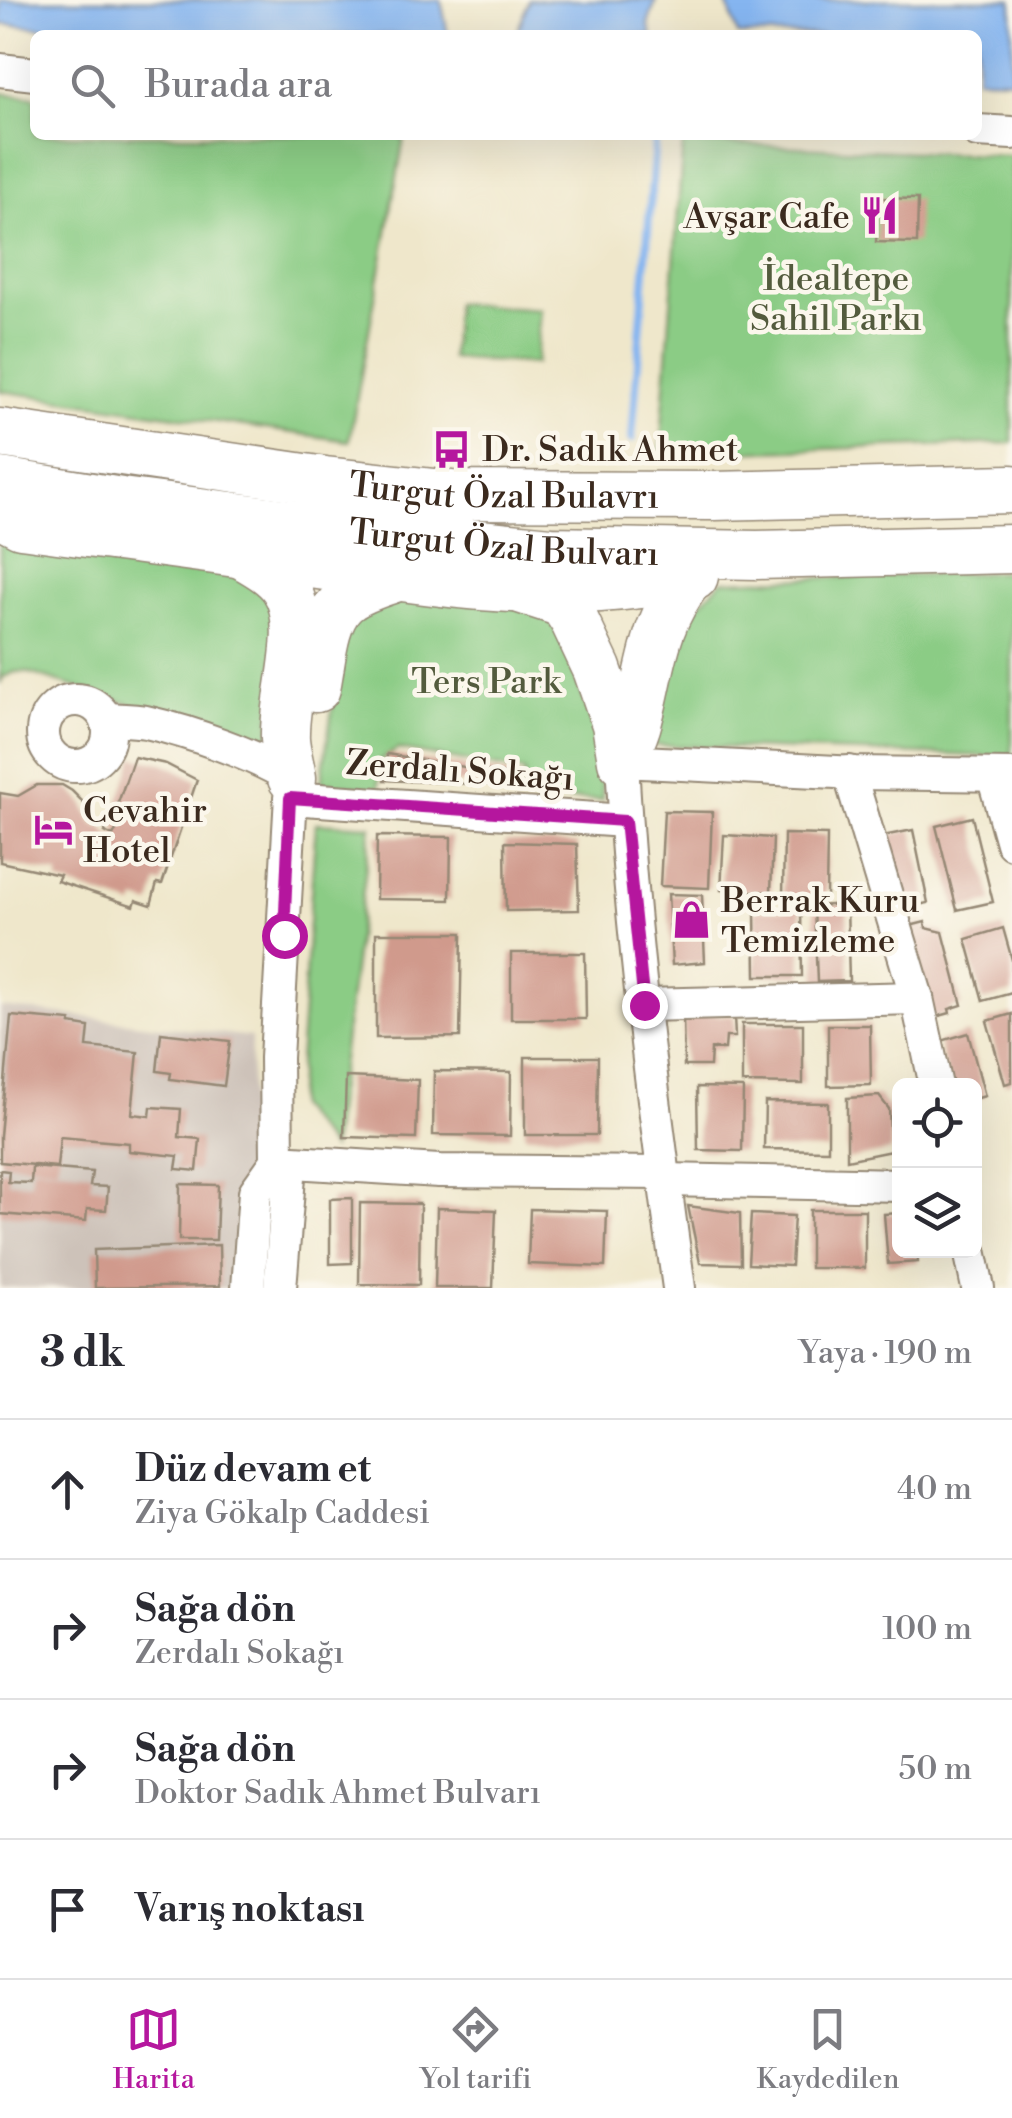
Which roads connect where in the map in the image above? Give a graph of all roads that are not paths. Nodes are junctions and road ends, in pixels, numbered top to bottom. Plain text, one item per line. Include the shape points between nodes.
1 (0, 70) edge
2 (30, 73) edge
3 (982, 131) edge
4 (1012, 133) edge
5 (0, 432) edge
6 (0, 482) edge
7 (1012, 489) edge
8 (0, 513) edge
9 (1012, 549) edge
10 (240, 553) junction
11 (757, 555) junction
12 (394, 578) junction
13 (689, 578) junction
14 (520, 588) junction
15 (107, 719) dead end
16 (622, 761) junction
17 (848, 772) junction
18 (1003, 775) edge
19 (291, 788) junction
20 (625, 821) junction
21 (1012, 843) edge
22 (917, 998) junction
23 (644, 1005) junction
24 (934, 1078) edge
25 (277, 1161) junction
26 (664, 1176) junction
27 (892, 1185) edge
28 (972, 1258) edge
29 (248, 1288) edge
30 (280, 1288) edge
31 (679, 1288) edge
32 (978, 1288) edge

1 - 2 street
3 - 4 street
5 - 7 highway, Turgut Özal Bulavrı via 452,495
6 - 11 highway, Turgut Özal Bulvarı via 331,529 551,551
8 - 10 highway via 21,524
9 - 11 highway, Turgut Özal Bulvarı
10 - 12 highway
10 - 19 highway via 282,582 296,621 285,740
11 - 13 highway
12 - 14 highway
12 - 19 highway via 352,596 328,626 310,729
13 - 14 highway via 612,588
13 - 16 highway via 658,634 638,723
14 - 16 highway via 563,603 574,620 616,724
15 - 19 street via 144,722 268,762
16 - 17 street
16 - 20 street
17 - 18 street
17 - 22 street
18 - 21 street
19 - 20 street, Zerdalı Sokağı
19 - 25 street
20 - 23 street
22 - 23 street
22 - 24 street
23 - 26 street
25 - 26 street
25 - 29 street via 255,1192
25 - 30 street via 288,1177
26 - 27 street
26 - 31 street
28 - 32 street

